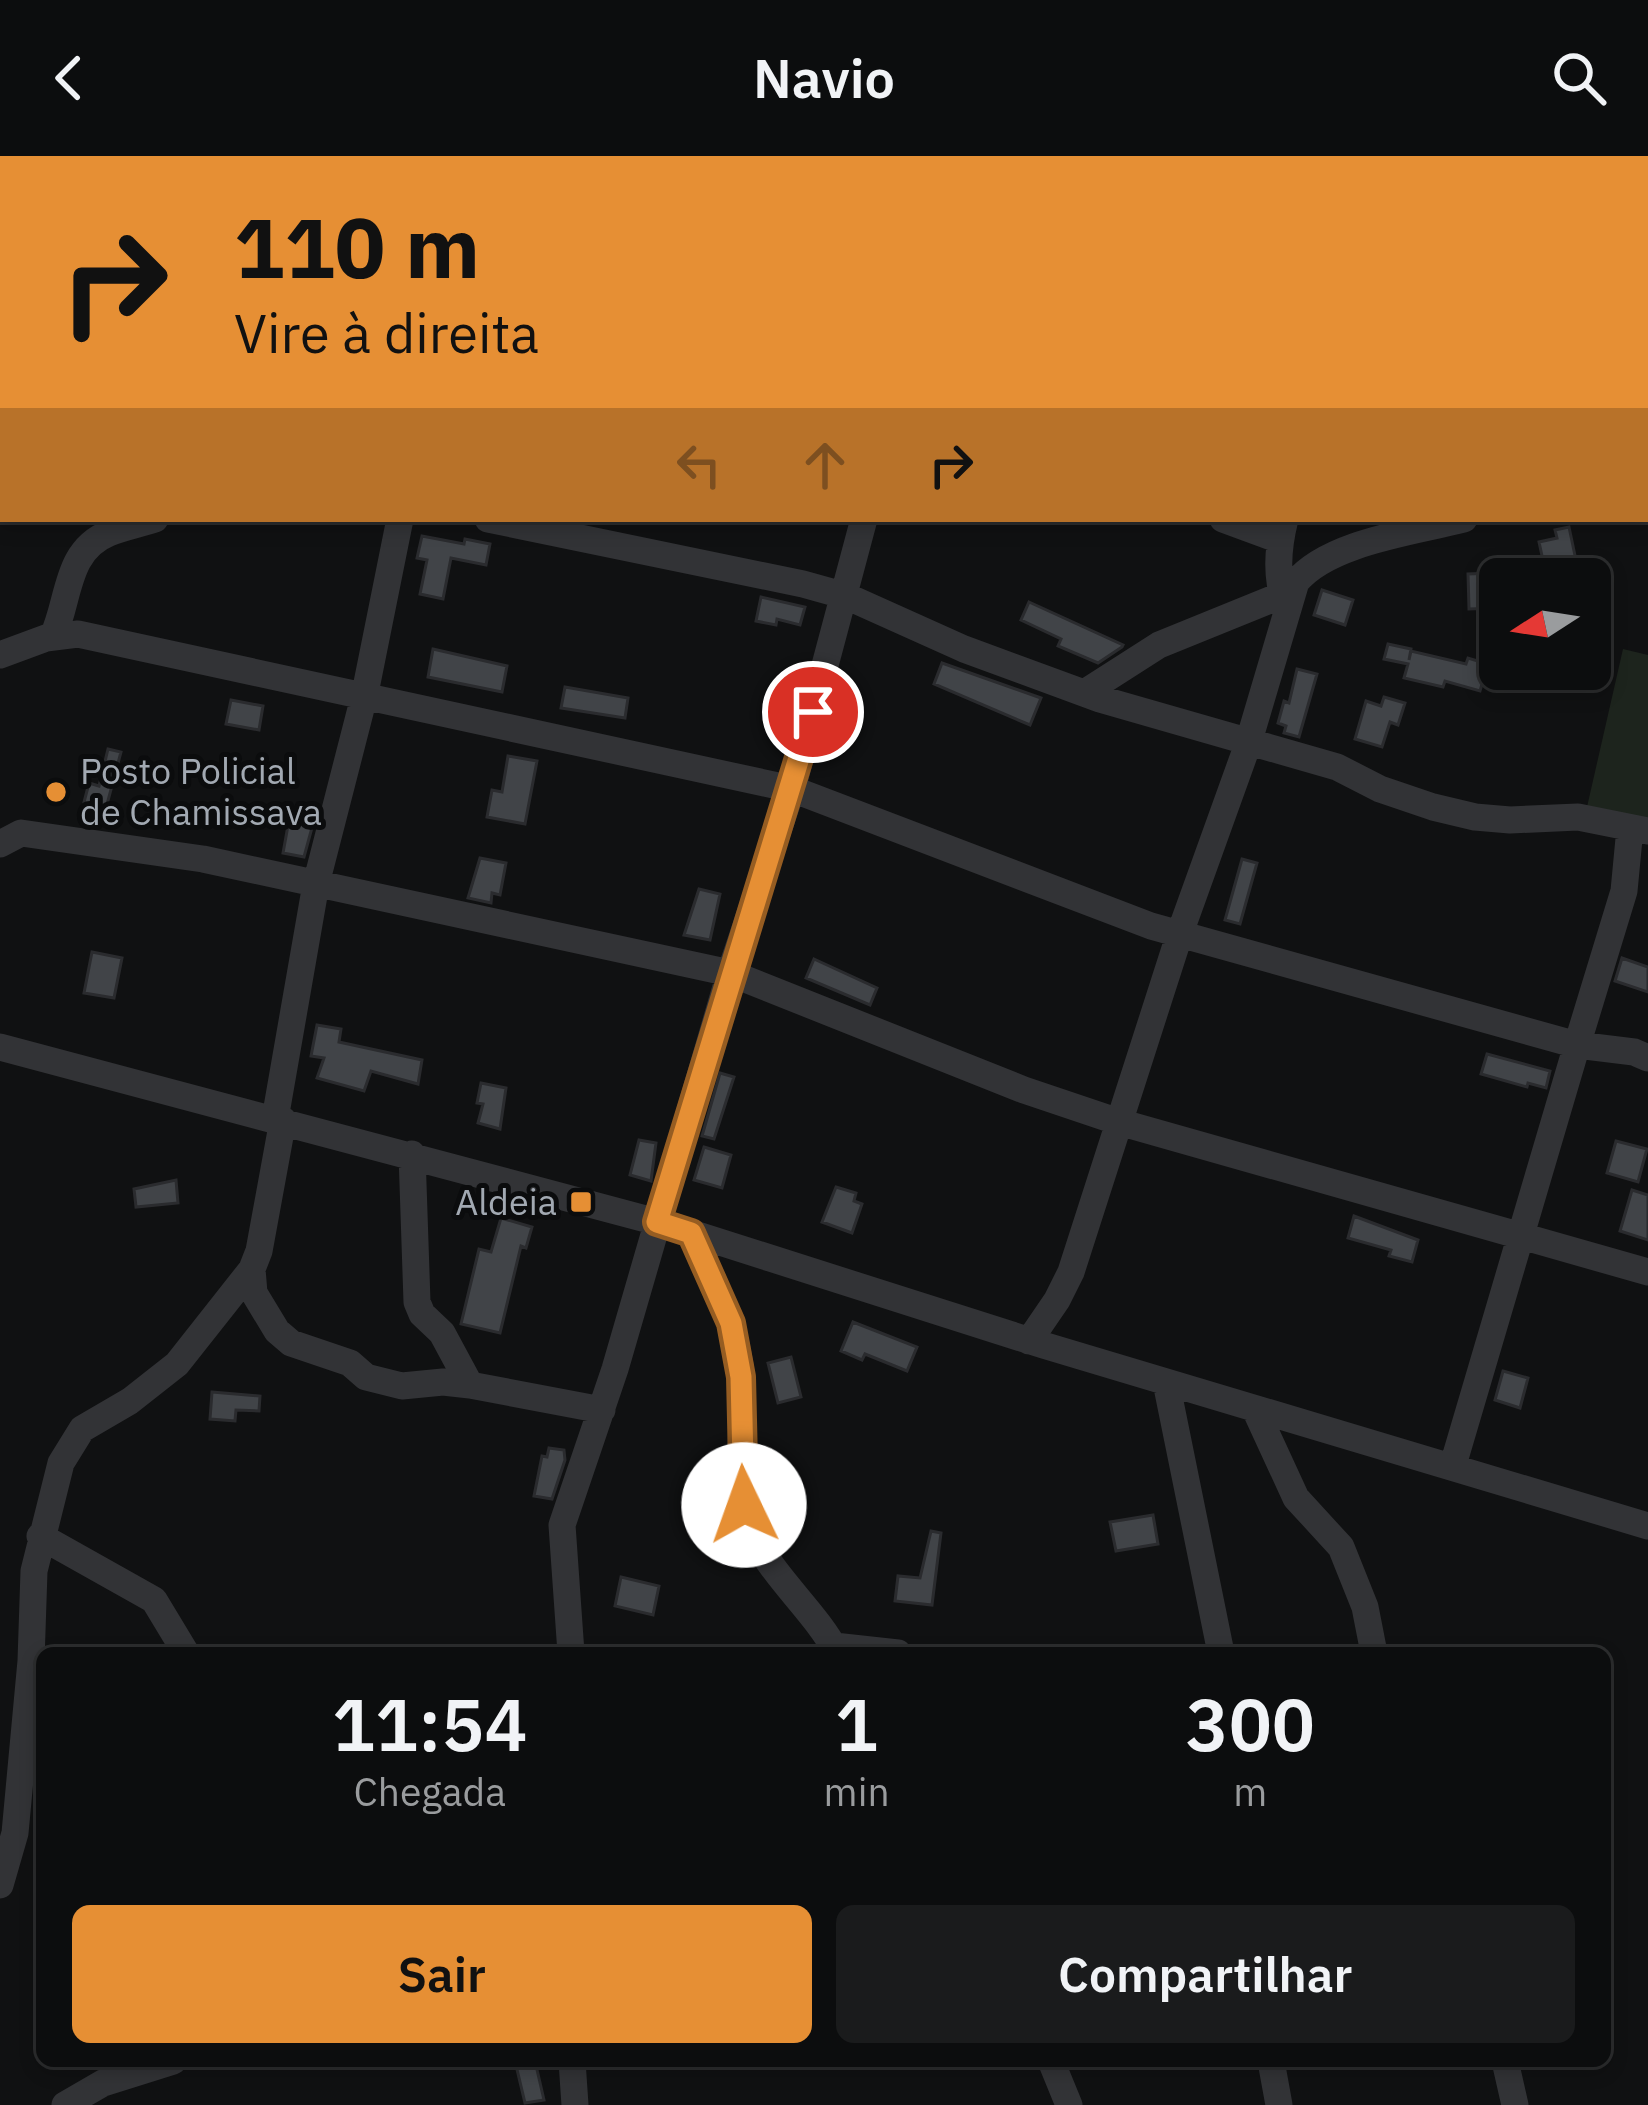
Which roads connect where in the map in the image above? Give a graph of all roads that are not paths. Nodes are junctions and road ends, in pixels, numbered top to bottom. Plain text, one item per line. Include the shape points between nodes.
1 (145, 522) edge
2 (399, 522) edge
3 (503, 522) edge
4 (863, 522) edge
5 (1239, 522) edge
6 (1453, 522) edge
7 (1282, 530) edge
8 (846, 596) junction
9 (1284, 602) junction
10 (53, 636) junction
11 (0, 655) edge
12 (365, 693) junction
13 (1084, 693) junction
14 (1247, 744) junction
15 (792, 788) junction
16 (1639, 830) edge
17 (0, 844) edge
18 (316, 884) junction
19 (1180, 933) junction
20 (730, 973) junction
21 (1577, 1045) junction
22 (0, 1047) edge
23 (1648, 1058) edge
24 (279, 1119) junction
25 (1119, 1122) junction
26 (412, 1154) junction
27 (657, 1222) junction
28 (691, 1233) junction
29 (1522, 1238) junction
30 (252, 1269) junction
31 (1648, 1272) edge
32 (1029, 1341) junction
33 (1166, 1382) junction
34 (470, 1385) junction
35 (602, 1409) junction
36 (1255, 1409) junction
37 (1453, 1465) junction
38 (1648, 1526) edge
39 (40, 1536) junction
40 (182, 1647) edge
41 (571, 1647) edge
42 (833, 1647) edge
43 (1220, 1647) edge
44 (1373, 1647) edge
45 (0, 1885) edge
46 (154, 2067) edge
47 (572, 2067) edge
48 (1053, 2067) edge
49 (1272, 2067) edge
50 (1506, 2067) edge
51 (65, 2105) edge
52 (575, 2105) edge
53 (1069, 2105) edge
54 (1279, 2105) edge
55 (1514, 2105) edge

1 - 10 street via 106,534 76,559
2 - 12 street
3 - 8 street
4 - 8 street
5 - 7 street
6 - 9 street via 1332,554 1309,567
7 - 9 street
8 - 13 street
8 - 15 street
9 - 13 street via 1159,645
9 - 14 street
10 - 11 street
10 - 12 street via 78,634
12 - 15 street
12 - 18 street
13 - 14 street
14 - 16 street via 1475,817 1578,817
14 - 19 street
15 - 19 street
15 - 20 street
16 - 21 street
17 - 18 street via 21,833
18 - 20 street
18 - 24 street
19 - 21 street
19 - 25 street
20 - 25 street
20 - 27 street
21 - 23 street
21 - 29 street
22 - 24 street
24 - 26 street
24 - 30 street
25 - 29 street
25 - 32 street via 1071,1272
26 - 27 street
26 - 34 street via 417,1302
27 - 28 street
27 - 35 street
28 - 32 street
28 - 42 street via 731,1323 750,1527
29 - 31 street
29 - 37 street
30 - 34 street via 254,1293 291,1343 382,1383
30 - 39 street via 177,1364 70,1443
32 - 33 street
33 - 36 street
33 - 43 street
34 - 35 street
35 - 41 street via 562,1525
36 - 37 street
36 - 44 street via 1296,1498 1346,1558
37 - 38 street
39 - 40 street via 154,1600
39 - 45 street via 15,1833
46 - 51 street
47 - 52 street
48 - 53 street
49 - 54 street
50 - 55 street

